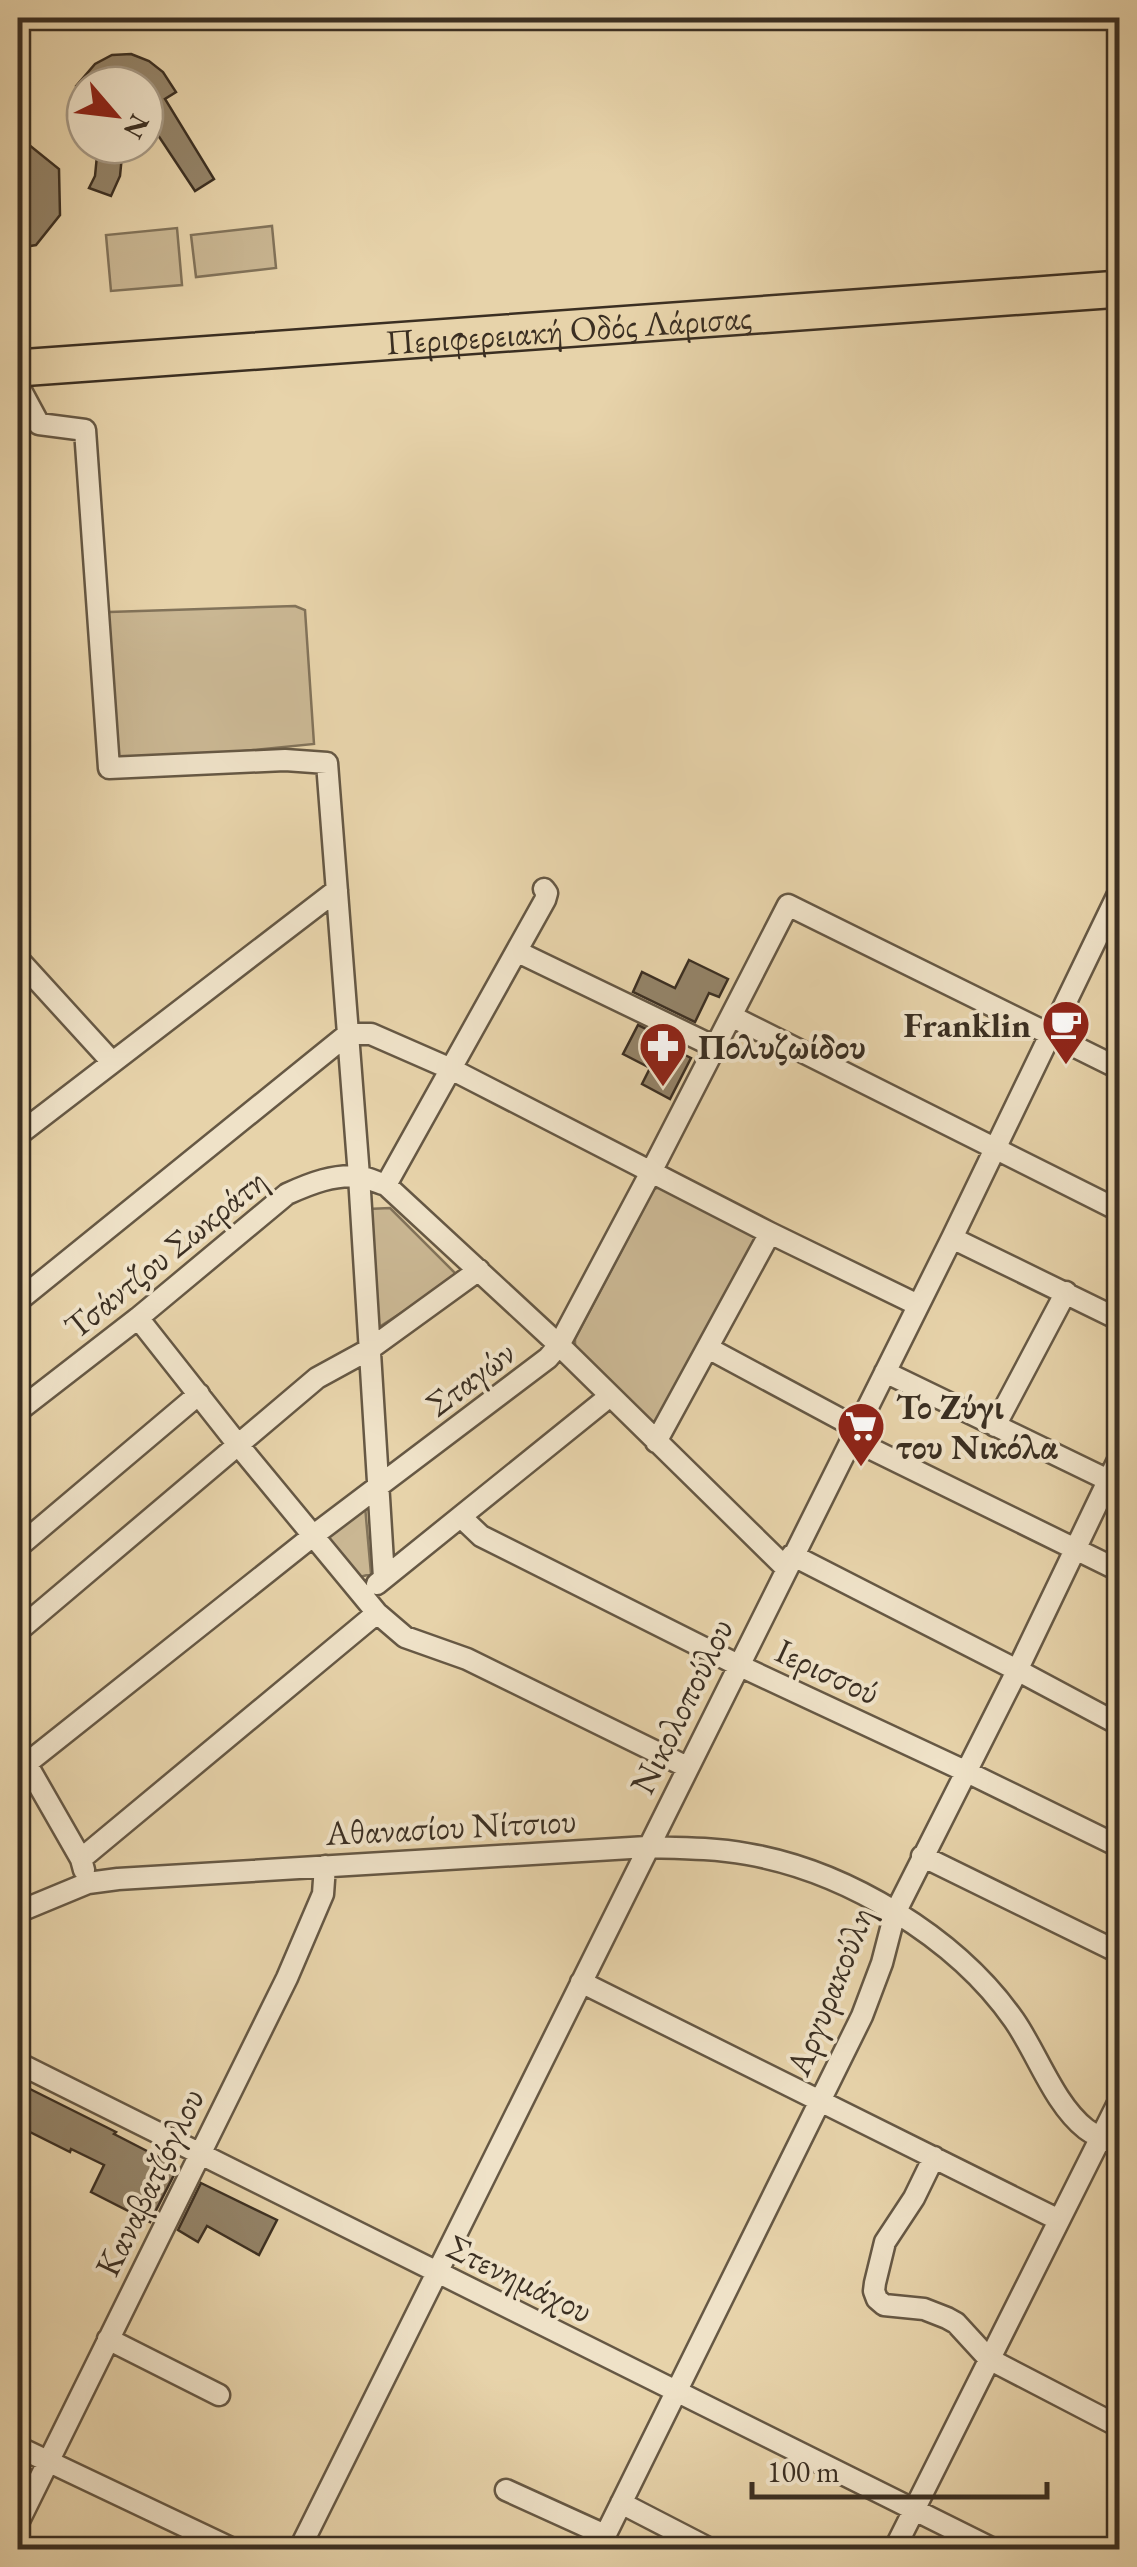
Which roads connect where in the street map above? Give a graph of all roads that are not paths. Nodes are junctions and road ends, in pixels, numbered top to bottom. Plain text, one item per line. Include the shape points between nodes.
1 (1120, 289) edge
2 (18, 368) edge
3 (18, 385) edge
4 (544, 888) dead end
5 (337, 890) junction
6 (1120, 890) edge
7 (518, 952) junction
8 (18, 959) edge
9 (731, 1016) junction
10 (348, 1034) junction
11 (1052, 1034) junction
12 (715, 1047) junction
13 (112, 1062) junction
14 (452, 1069) junction
15 (1120, 1069) edge
16 (18, 1136) edge
17 (995, 1150) junction
18 (652, 1172) junction
19 (360, 1176) junction
20 (386, 1185) junction
21 (1120, 1211) edge
22 (770, 1232) junction
23 (952, 1238) junction
24 (479, 1270) junction
25 (1066, 1292) junction
26 (18, 1302) edge
27 (918, 1305) junction
28 (138, 1318) junction
29 (1120, 1320) edge
30 (559, 1345) junction
31 (708, 1348) junction
32 (370, 1349) junction
33 (885, 1372) junction
34 (199, 1394) junction
35 (610, 1396) junction
36 (18, 1412) edge
37 (995, 1426) junction
38 (854, 1433) junction
39 (656, 1442) junction
40 (239, 1446) junction
41 (1119, 1458) edge
42 (1108, 1480) junction
43 (378, 1488) junction
44 (462, 1516) junction
45 (314, 1535) junction
46 (18, 1547) edge
47 (1075, 1549) junction
48 (789, 1562) junction
49 (1120, 1571) edge
50 (384, 1578) junction
51 (364, 1595) junction
52 (377, 1614) junction
53 (18, 1630) edge
54 (738, 1665) junction
55 (1017, 1670) junction
56 (1120, 1725) edge
57 (22, 1756) edge
58 (687, 1767) junction
59 (965, 1770) junction
60 (648, 1847) junction
61 (1120, 1847) edge
62 (922, 1856) junction
63 (81, 1859) junction
64 (325, 1866) junction
65 (88, 1884) junction
66 (18, 1912) edge
67 (895, 1913) junction
68 (1120, 1953) edge
69 (580, 1982) junction
70 (23, 2065) edge
71 (18, 2088) edge
72 (1120, 2099) edge
73 (820, 2100) junction
74 (1100, 2137) junction
75 (1120, 2146) edge
76 (199, 2154) junction
77 (934, 2157) junction
78 (1059, 2220) junction
79 (436, 2272) junction
80 (108, 2339) junction
81 (989, 2358) junction
82 (676, 2391) junction
83 (220, 2396) dead end
84 (1120, 2427) edge
85 (18, 2447) edge
86 (48, 2461) junction
87 (506, 2490) dead end
88 (621, 2503) junction
89 (914, 2510) junction
90 (18, 2523) edge
91 (602, 2542) edge
92 (236, 2550) edge
93 (299, 2550) edge
94 (712, 2550) edge
95 (894, 2550) edge
96 (995, 2550) edge

1 - 2 highway, Περιφερειακή Οδός Λάρισας
3 - 5 street via 39,424 85,430 108,768 327,763
4 - 7 street via 546,900
5 - 10 street
5 - 13 street
6 - 11 street, Νικολοπούλου
7 - 12 street
7 - 14 street
8 - 13 street
9 - 11 street, Σταγών via 788,906
9 - 12 street, Σταγών
9 - 17 street
10 - 14 street via 371,1034
10 - 19 street
10 - 26 street
11 - 15 street
11 - 17 street, Νικολοπούλου
12 - 18 street, Σταγών
13 - 16 street
14 - 18 street
14 - 20 street
17 - 21 street
17 - 23 street, Νικολοπούλου
18 - 22 street
18 - 30 street, Σταγών
19 - 20 street, Τσάντζου Σωκράτη
19 - 28 street, Τσάντζου Σωκράτη via 287,1194
19 - 32 street
20 - 24 street
22 - 27 street
22 - 31 street
23 - 25 street
23 - 27 street, Νικολοπούλου
24 - 30 street
24 - 32 street
25 - 29 street
25 - 37 street
27 - 33 street, Νικολοπούλου
28 - 34 street
28 - 36 street, Τσάντζου Σωκράτη
30 - 35 street
30 - 43 street, Σταγών
31 - 38 street
31 - 39 street
32 - 40 street via 317,1378
32 - 43 street
33 - 37 street
33 - 38 street, Νικολοπούλου
34 - 40 street
34 - 46 street
35 - 39 street
35 - 44 street
37 - 42 street
38 - 47 street
38 - 48 street, Νικολοπούλου
39 - 48 street
40 - 45 street
40 - 53 street
41 - 42 street, Αργυρακούλη
42 - 47 street, Αργυρακούλη
43 - 45 street, Σταγών
43 - 50 street
44 - 50 street
44 - 54 street, Ιερισσού via 481,1536
45 - 51 street
45 - 57 street, Σταγών
47 - 49 street
47 - 55 street, Αργυρακούλη
48 - 54 street, Νικολοπούλου
48 - 55 street
50 - 51 street
51 - 52 street
52 - 58 street via 405,1637 467,1659
52 - 63 street
54 - 58 street, Νικολοπούλου
54 - 59 street, Ιερισσού
55 - 56 street
55 - 59 street, Αργυρακούλη
57 - 63 street
58 - 60 street, Νικολοπούλου
59 - 61 street, Ιερισσού
59 - 62 street, Αργυρακούλη
60 - 64 street, Αθανασίου Νίτσιου
60 - 67 street, Αθανασίου Νίτσιου via 720,1850 796,1865
60 - 69 street, Νικολοπούλου
62 - 67 street, Αργυρακούλη
62 - 68 street
63 - 65 street
64 - 65 street, Αθανασίου Νίτσιου
64 - 76 street, Καναβατζόγλου via 324,1894
65 - 66 street, Αθανασίου Νίτσιου
67 - 73 street, Αργυρακούλη via 862,2016
67 - 74 street, Αθανασίου Νίτσιου via 946,1948 999,2001 1063,2104
69 - 73 street
69 - 79 street, Νικολοπούλου
70 - 71 street
70 - 76 street, Στενημάχου
72 - 74 street
73 - 77 street
73 - 82 street, Αργυρακούλη
74 - 75 street, Αθανασίου Νίτσιου
74 - 78 street
76 - 79 street, Στενημάχου
76 - 80 street, Καναβατζόγλου
77 - 78 street
77 - 81 street via 885,2242 875,2296 884,2305 947,2318
78 - 81 street
79 - 82 street, Στενημάχου
79 - 93 street, Νικολοπούλου
80 - 83 street
80 - 86 street, Καναβατζόγλου
81 - 84 street
81 - 89 street
82 - 88 street, Αργυρακούλη
82 - 89 street, Στενημάχου
85 - 86 street
86 - 90 street, Καναβατζόγλου
86 - 92 street
87 - 91 street
88 - 91 street, Αργυρακούλη
88 - 94 street
89 - 95 street
89 - 96 street, Στενημάχου

